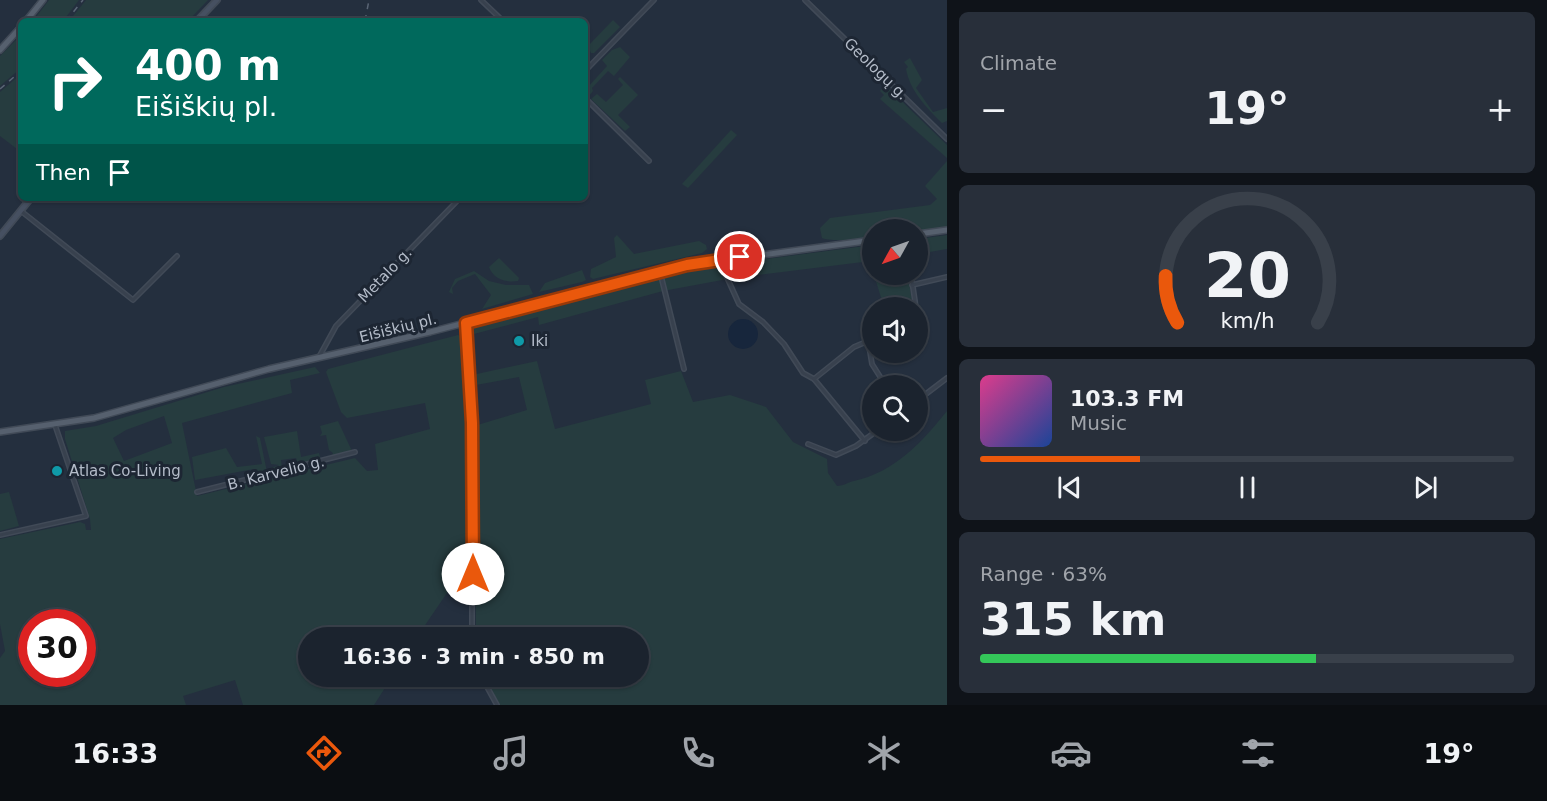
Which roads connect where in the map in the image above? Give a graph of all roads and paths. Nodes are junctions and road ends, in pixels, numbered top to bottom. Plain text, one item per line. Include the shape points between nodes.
1 (43, 0) edge
2 (217, 0) edge
3 (481, 0) edge
4 (654, 0) edge
5 (805, 0) edge
6 (28, 18) edge
7 (200, 18) edge
8 (499, 18) edge
9 (18, 30) edge
10 (0, 50) edge
11 (588, 68) edge
12 (588, 101) edge
13 (947, 139) edge
14 (649, 161) dead end
15 (29, 201) edge
16 (457, 201) edge
17 (21, 211) junction
18 (947, 230) edge
19 (928, 233) edge
20 (0, 236) edge
21 (862, 241) edge
22 (177, 256) dead end
23 (720, 260) junction
24 (660, 272) junction
25 (947, 278) edge
26 (928, 282) edge
27 (912, 285) edge
28 (914, 297) edge
29 (466, 323) junction
30 (862, 343) edge
31 (318, 359) junction
32 (684, 369) dead end
33 (947, 378) edge
34 (813, 379) junction
35 (928, 392) edge
36 (55, 425) junction
37 (0, 432) edge
38 (862, 437) edge
39 (865, 441) edge
40 (807, 444) dead end
41 (355, 452) dead end
42 (197, 492) dead end
43 (0, 535) edge
44 (472, 627) edge
45 (487, 687) edge
46 (497, 705) edge

1 - 6 main road
2 - 7 main road
3 - 8 street
4 - 11 street
5 - 13 street, Geologų g.
9 - 10 main road
12 - 14 street
15 - 17 main road
16 - 31 street, Metalo g. via 340,322
17 - 20 main road
17 - 22 street via 133,300
18 - 19 main road
21 - 23 main road, Eišiškių pl.
23 - 24 main road, Eišiškių pl.
23 - 34 street via 739,304 763,322 803,373
24 - 29 main road, Eišiškių pl.
24 - 32 street
25 - 26 street
27 - 28 street
29 - 31 main road, Eišiškių pl.
29 - 44 street via 472,423
30 - 34 street
31 - 36 main road, Eišiškių pl.
33 - 35 street
34 - 38 street
36 - 37 main road, Eišiškių pl.
36 - 43 street via 86,516
39 - 40 street via 836,455
41 - 42 street, B. Karvelio g.
45 - 46 street

